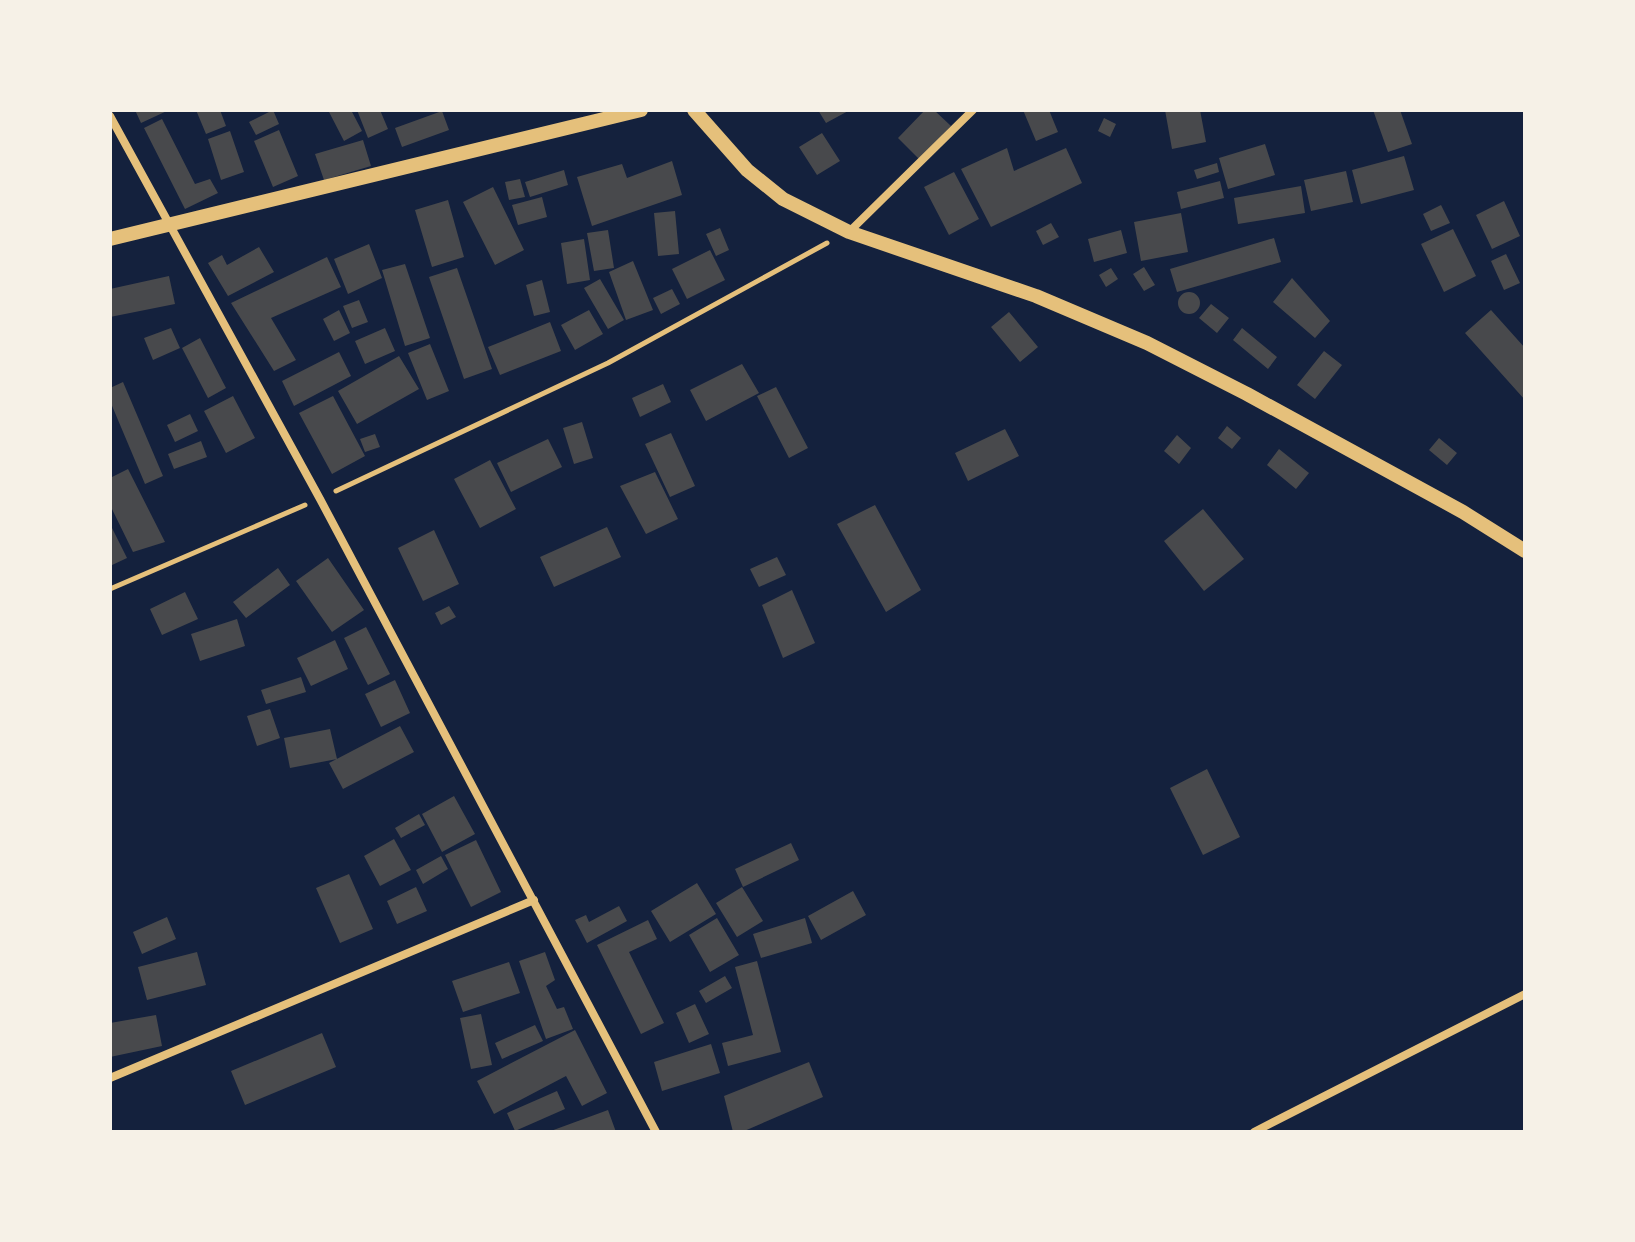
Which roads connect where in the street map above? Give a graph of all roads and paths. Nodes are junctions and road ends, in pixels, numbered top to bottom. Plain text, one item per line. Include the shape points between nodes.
1 (641, 110) edge
2 (694, 110) edge
3 (973, 110) edge
4 (110, 116) edge
5 (170, 224) junction
6 (849, 232) junction
7 (110, 239) edge
8 (320, 499) junction
9 (1525, 551) edge
10 (110, 589) edge
11 (534, 900) junction
12 (1525, 994) edge
13 (110, 1078) edge
14 (656, 1132) edge
15 (1254, 1132) edge

1 - 5 street
2 - 6 street via 747,170 783,199
3 - 6 street
4 - 5 street
5 - 7 street
5 - 8 street
6 - 8 path via 608,363
6 - 9 street via 1036,296 1147,343 1423,490
8 - 10 path
8 - 11 street
11 - 13 street
11 - 14 street
12 - 15 street

